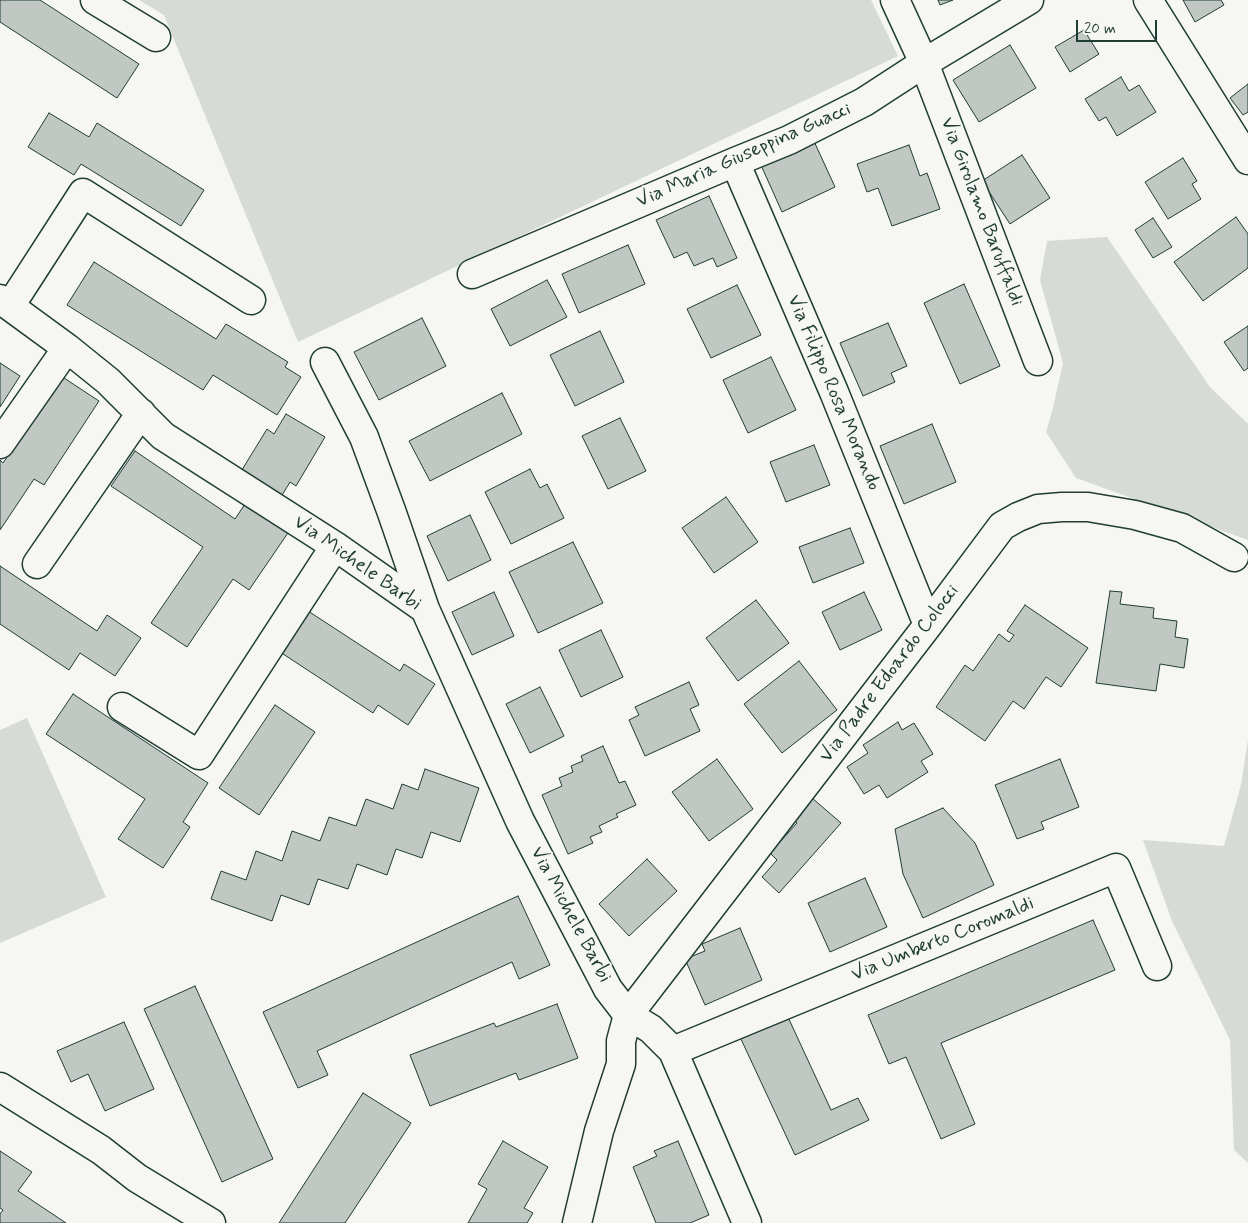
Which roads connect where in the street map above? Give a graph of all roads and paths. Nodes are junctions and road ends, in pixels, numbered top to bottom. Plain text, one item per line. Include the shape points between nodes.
1 (96, 0) edge
2 (895, 0) edge
3 (1029, 0) edge
4 (1148, 0) edge
5 (156, 37) dead end
6 (924, 63) junction
7 (1248, 160) edge
8 (735, 162) junction
9 (472, 274) dead end
10 (251, 300) dead end
11 (5, 302) edge
12 (67, 348) junction
13 (1038, 361) dead end
14 (325, 362) dead end
15 (141, 413) junction
16 (0, 444) edge
17 (335, 546) junction
18 (1234, 557) dead end
19 (37, 564) dead end
20 (425, 610) junction
21 (928, 625) junction
22 (122, 707) dead end
23 (1157, 966) dead end
24 (628, 1016) junction
25 (673, 1052) junction
26 (0, 1087) edge
27 (211, 1223) edge
28 (577, 1223) edge
29 (747, 1223) edge

1 - 5 street
2 - 6 street, Via Girolamo Baruffaldi
3 - 6 street, Via Maria Giuseppina Guacci
4 - 7 street
6 - 8 street, Via Maria Giuseppina Guacci via 864,102 789,140
6 - 13 street, Via Girolamo Baruffaldi
8 - 9 street, Via Maria Giuseppina Guacci
8 - 21 street, Via Filippo Rosa Morando via 834,392
10 - 11 street via 83,193
11 - 12 street, Via Michele Barbi
12 - 15 street, Via Michele Barbi
12 - 16 street
14 - 20 street via 364,437
15 - 17 street, Via Michele Barbi via 163,436
15 - 19 street
17 - 20 street, Via Michele Barbi
17 - 22 street via 199,755
18 - 21 street, Via Padre Edoardo Colocci via 1182,528 1135,515 1088,507 1038,509 1002,526
20 - 24 street, Via Michele Barbi via 520,821 608,989
21 - 24 street, Via Padre Edoardo Colocci
23 - 25 street, Via Umberto Coromaldi via 1116,868
24 - 25 street via 651,1029
24 - 28 street via 621,1041 621,1064 599,1131
25 - 29 street
26 - 27 street

